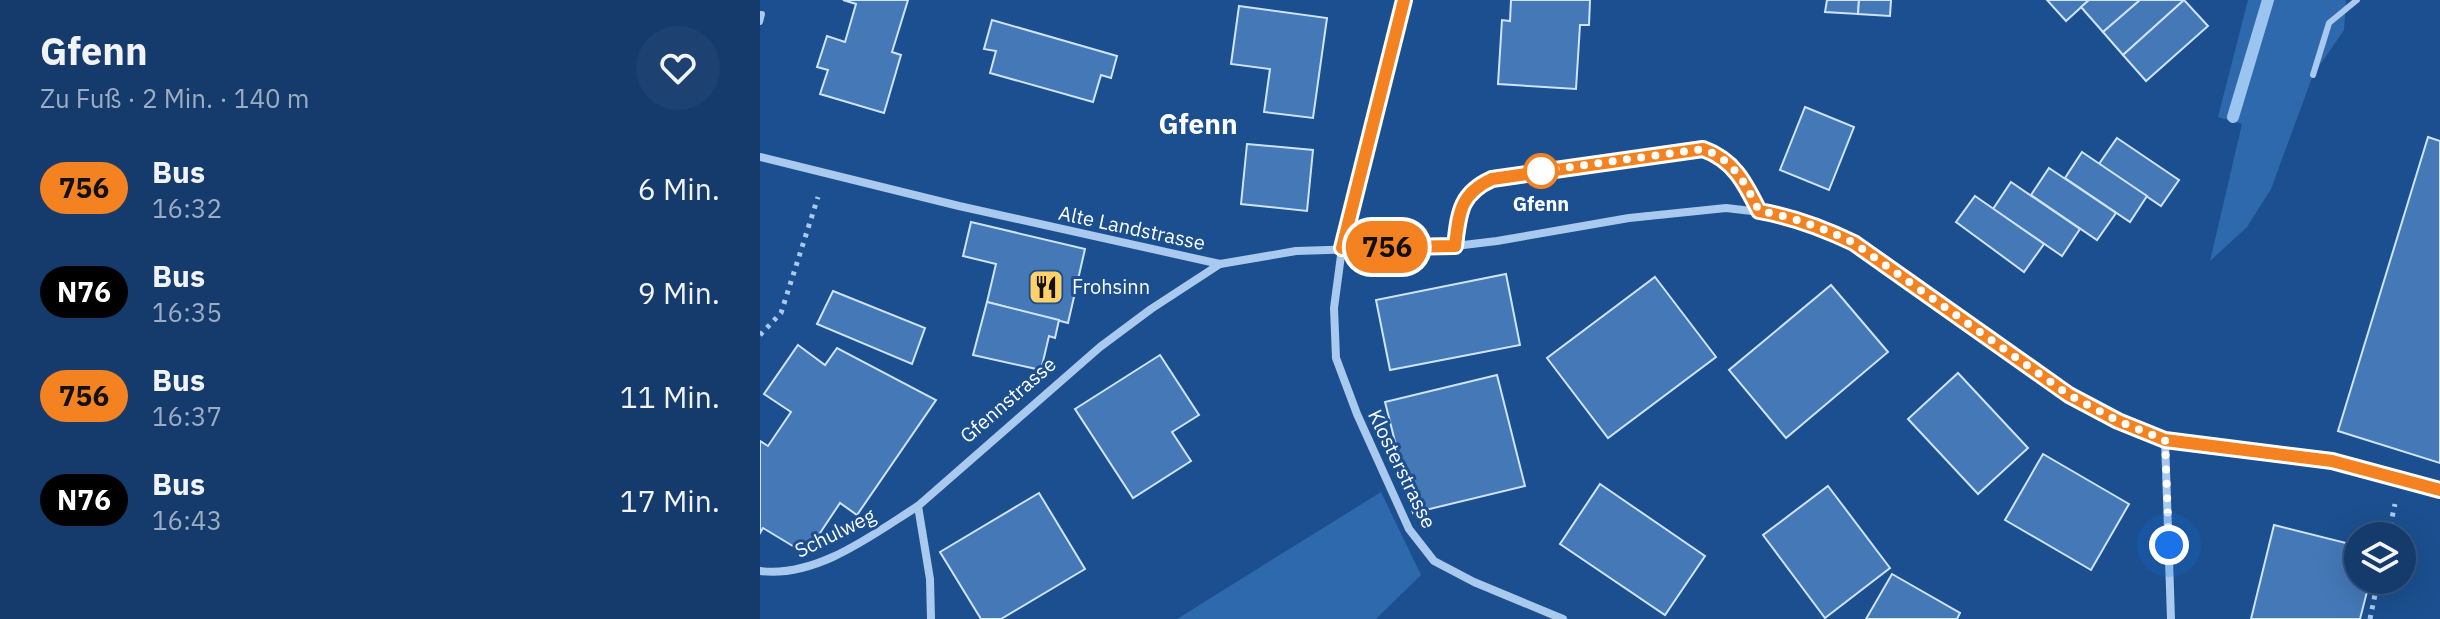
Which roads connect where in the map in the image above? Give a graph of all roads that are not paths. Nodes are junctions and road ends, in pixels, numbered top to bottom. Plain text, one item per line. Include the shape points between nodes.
1 (1404, 0) edge
2 (2357, 0) edge
3 (760, 14) edge
4 (760, 22) edge
5 (2313, 75) dead end
6 (760, 157) edge
7 (1759, 211) junction
8 (1455, 246) junction
9 (1342, 248) junction
10 (1220, 264) junction
11 (2165, 440) junction
12 (2440, 490) edge
13 (918, 506) junction
14 (760, 571) edge
15 (931, 619) edge
16 (1563, 619) edge
17 (2171, 619) edge

1 - 9 street
2 - 5 lane via 2329,23
3 - 4 lane
6 - 10 street, Alte Landstrasse
7 - 8 street, Alte Landstrasse via 1689,210
7 - 8 lane via 1743,177 1703,149 1492,179 1470,192 1463,203
7 - 11 street, Alte Landstrasse via 1808,222 1854,243 2069,395
8 - 9 street, Alte Landstrasse
9 - 10 street, Alte Landstrasse
9 - 16 street, Klosterstrasse via 1334,308 1336,358 1409,529 1434,561
10 - 13 street, Gfennstrasse via 1100,347
11 - 12 street, Alte Landstrasse via 2332,461
11 - 17 street
13 - 14 street, Schulweg via 842,552 796,571
13 - 15 street

